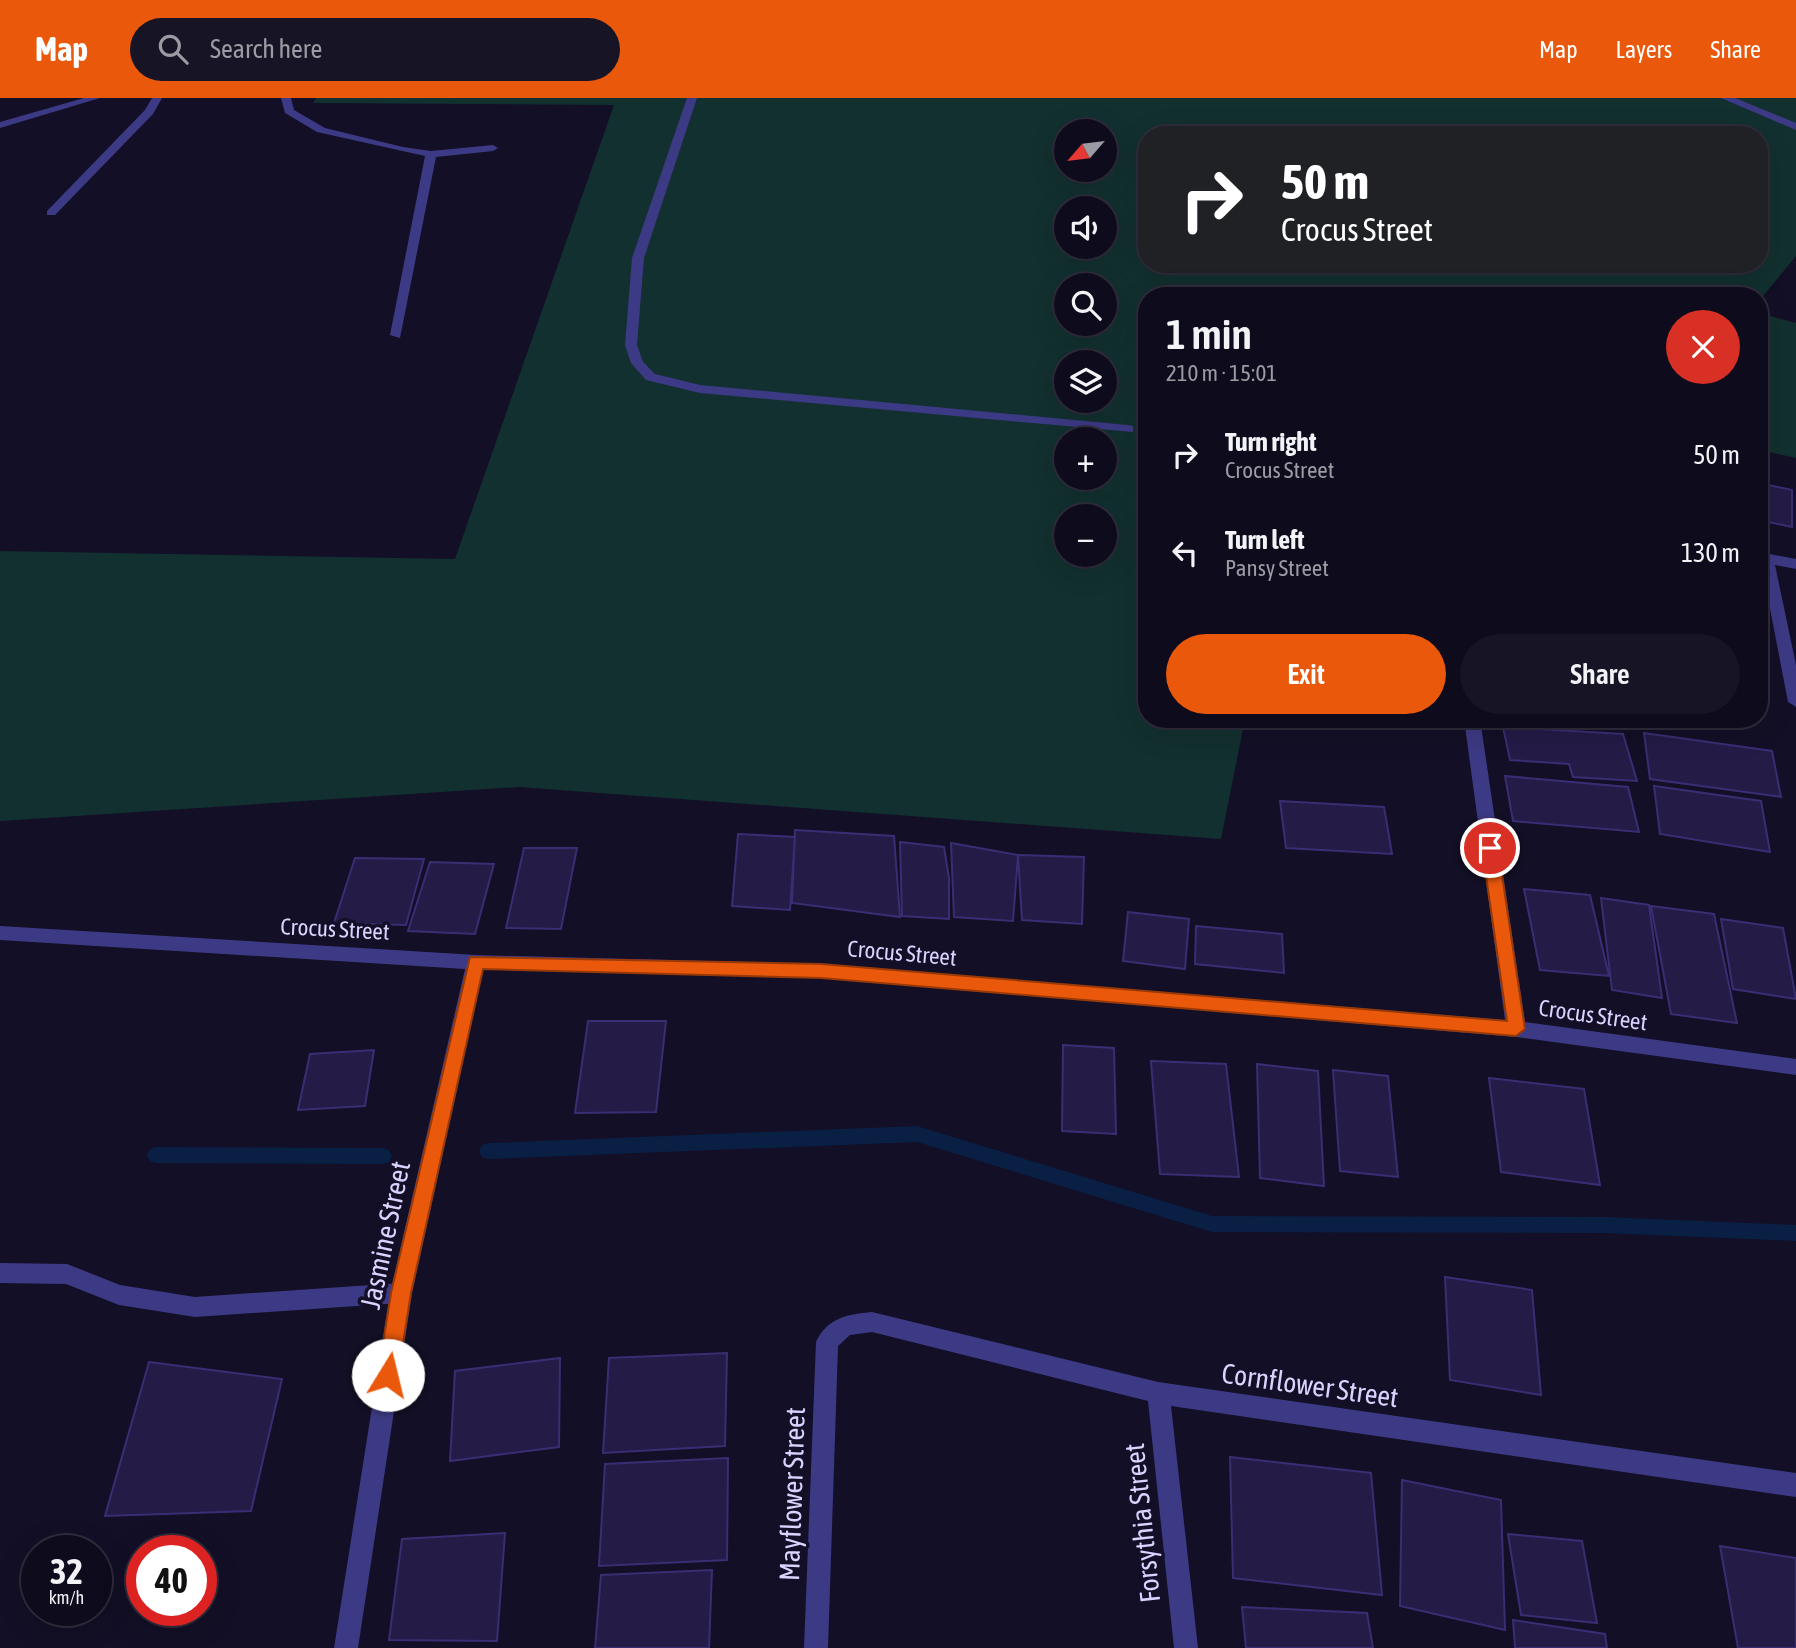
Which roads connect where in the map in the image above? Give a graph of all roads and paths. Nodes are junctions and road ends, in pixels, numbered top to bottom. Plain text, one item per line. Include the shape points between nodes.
1 (96, 98) edge
2 (157, 98) edge
3 (286, 98) edge
4 (692, 98) edge
5 (1726, 98) edge
6 (1, 123) edge
7 (1796, 127) edge
8 (492, 148) dead end
9 (431, 154) junction
10 (51, 213) dead end
11 (396, 335) dead end
12 (1128, 429) dead end
13 (1768, 559) edge
14 (1796, 564) edge
15 (1768, 583) edge
16 (1796, 702) edge
17 (1473, 728) edge
18 (0, 933) edge
19 (476, 962) junction
20 (1516, 1029) junction
21 (1796, 1067) edge
22 (0, 1273) edge
23 (401, 1293) junction
24 (827, 1342) joint
25 (1158, 1392) junction
26 (1796, 1485) edge
27 (346, 1648) edge
28 (816, 1648) edge
29 (1186, 1648) edge

1 - 6 street
2 - 10 street via 149,112
3 - 9 street via 289,111 321,130
4 - 12 street via 638,258 631,345 637,363 651,377 700,390
5 - 7 street
8 - 9 street
9 - 11 street
13 - 14 street
15 - 16 street
17 - 20 street
18 - 19 street, Crocus Street
19 - 20 street, Crocus Street via 821,971
19 - 23 street, Jasmine Street
20 - 21 street, Crocus Street
22 - 23 street via 67,1274 120,1296 195,1307
23 - 27 street, Jasmine Street
24 - 25 street, Cornflower Street via 845,1325 872,1322
24 - 28 street, Mayflower Street
25 - 26 street, Cornflower Street
25 - 29 street, Forsythia Street

